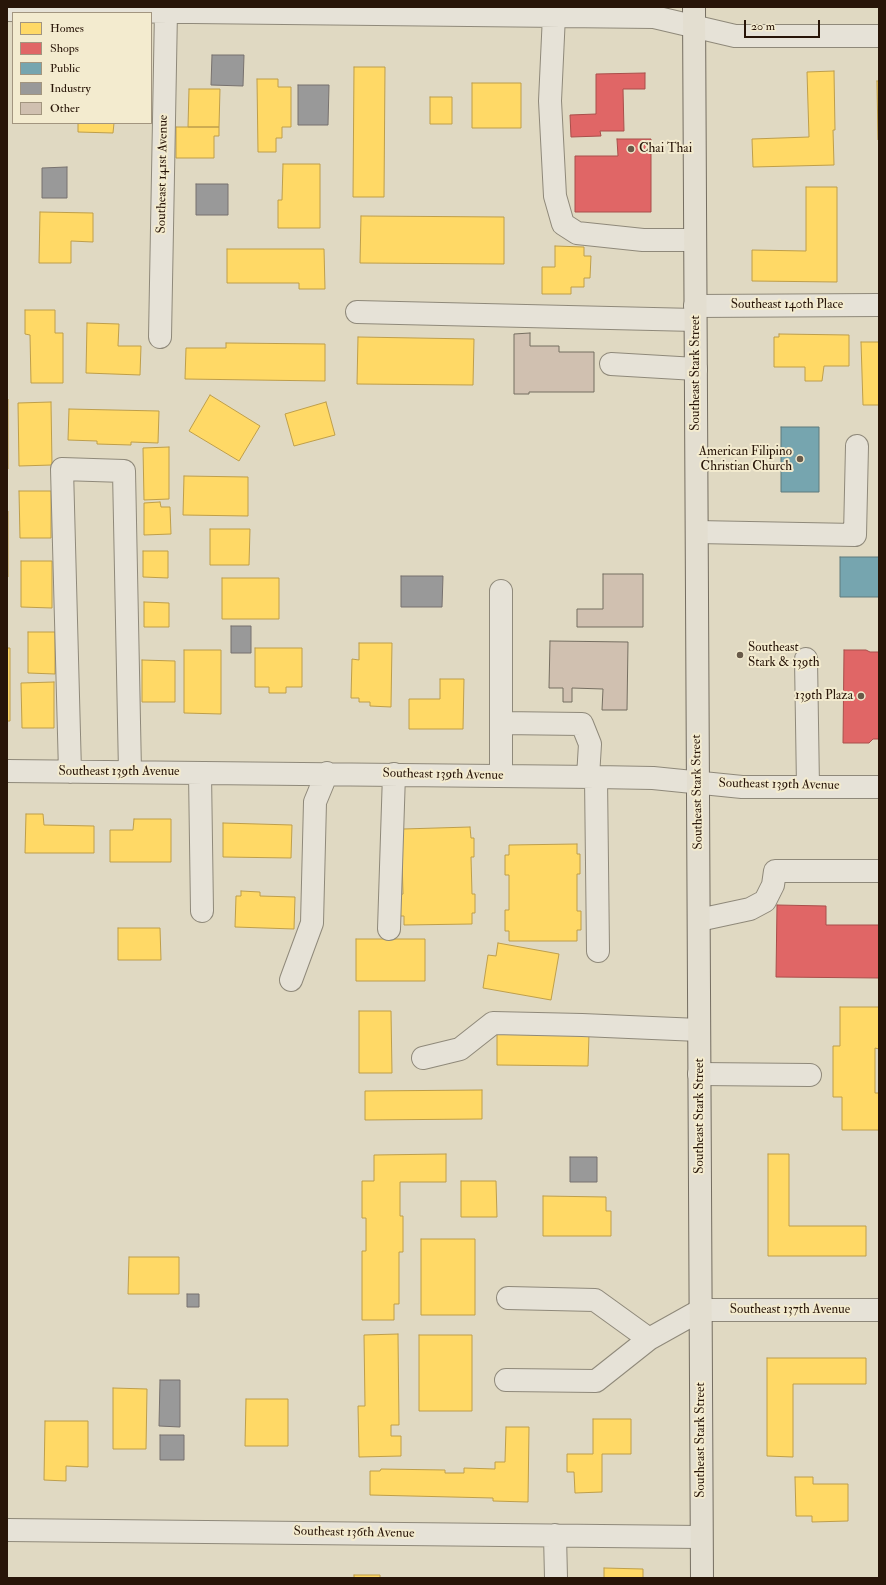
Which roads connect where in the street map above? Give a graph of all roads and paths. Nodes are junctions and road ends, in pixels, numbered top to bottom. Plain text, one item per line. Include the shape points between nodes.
1 (7, 10) edge
2 (166, 11) junction
3 (559, 13) edge
4 (694, 17) edge
5 (879, 36) edge
6 (695, 240) junction
7 (879, 305) edge
8 (357, 312) dead end
9 (696, 313) junction
10 (160, 337) dead end
11 (611, 364) dead end
12 (696, 368) junction
13 (857, 446) dead end
14 (697, 532) junction
15 (501, 591) dead end
16 (806, 659) dead end
17 (501, 723) junction
18 (7, 771) edge
19 (70, 772) junction
20 (130, 772) junction
21 (200, 773) junction
22 (327, 773) junction
23 (394, 774) junction
24 (501, 776) junction
25 (592, 777) junction
26 (698, 782) junction
27 (808, 787) junction
28 (879, 787) edge
29 (879, 871) edge
30 (202, 911) dead end
31 (699, 920) junction
32 (389, 929) dead end
33 (598, 951) dead end
34 (292, 980) dead end
35 (699, 1030) junction
36 (423, 1058) dead end
37 (699, 1074) junction
38 (810, 1075) dead end
39 (508, 1298) dead end
40 (700, 1310) junction
41 (879, 1310) edge
42 (649, 1339) junction
43 (506, 1380) dead end
44 (7, 1530) edge
45 (555, 1535) junction
46 (701, 1537) junction
47 (556, 1578) edge
48 (702, 1578) edge

1 - 2 street
2 - 3 street
2 - 10 street, Southeast 141st Avenue
3 - 4 street
3 - 6 street via 550,101 555,196 563,224 577,233 643,240
4 - 5 street via 734,36
4 - 6 main road, Southeast Stark Street
6 - 9 main road, Southeast Stark Street
7 - 9 street, Southeast 140th Place
8 - 9 street, Southeast 140th Place
9 - 12 main road, Southeast Stark Street
11 - 12 street
12 - 14 main road, Southeast Stark Street
13 - 14 street via 856,535
14 - 26 main road, Southeast Stark Street
15 - 17 street
16 - 27 street
17 - 24 street
17 - 25 street via 582,724 590,744
18 - 19 street, Southeast 139th Avenue
19 - 20 street, Southeast 139th Avenue
19 - 20 street via 62,469 124,471
20 - 21 street, Southeast 139th Avenue
21 - 22 street, Southeast 139th Avenue
21 - 30 street
22 - 23 street, Southeast 139th Avenue
22 - 34 street via 315,802 312,923
23 - 24 street, Southeast 139th Avenue
23 - 32 street
24 - 25 street, Southeast 139th Avenue
25 - 26 street, Southeast 139th Avenue
25 - 33 street
26 - 27 street, Southeast 139th Avenue via 742,787
26 - 31 main road, Southeast Stark Street
27 - 28 street, Southeast 139th Avenue
29 - 31 street via 775,871 773,885 765,901 750,909
31 - 35 main road, Southeast Stark Street
35 - 36 street via 493,1023 460,1049
35 - 37 main road, Southeast Stark Street
37 - 38 street
37 - 40 main road, Southeast Stark Street
39 - 42 street via 595,1300
40 - 41 street, Southeast 137th Avenue
40 - 42 street
40 - 46 main road, Southeast Stark Street
42 - 43 street via 596,1381
44 - 45 street, Southeast 136th Avenue
45 - 46 street, Southeast 136th Avenue
45 - 47 street
46 - 48 main road, Southeast Stark Street

